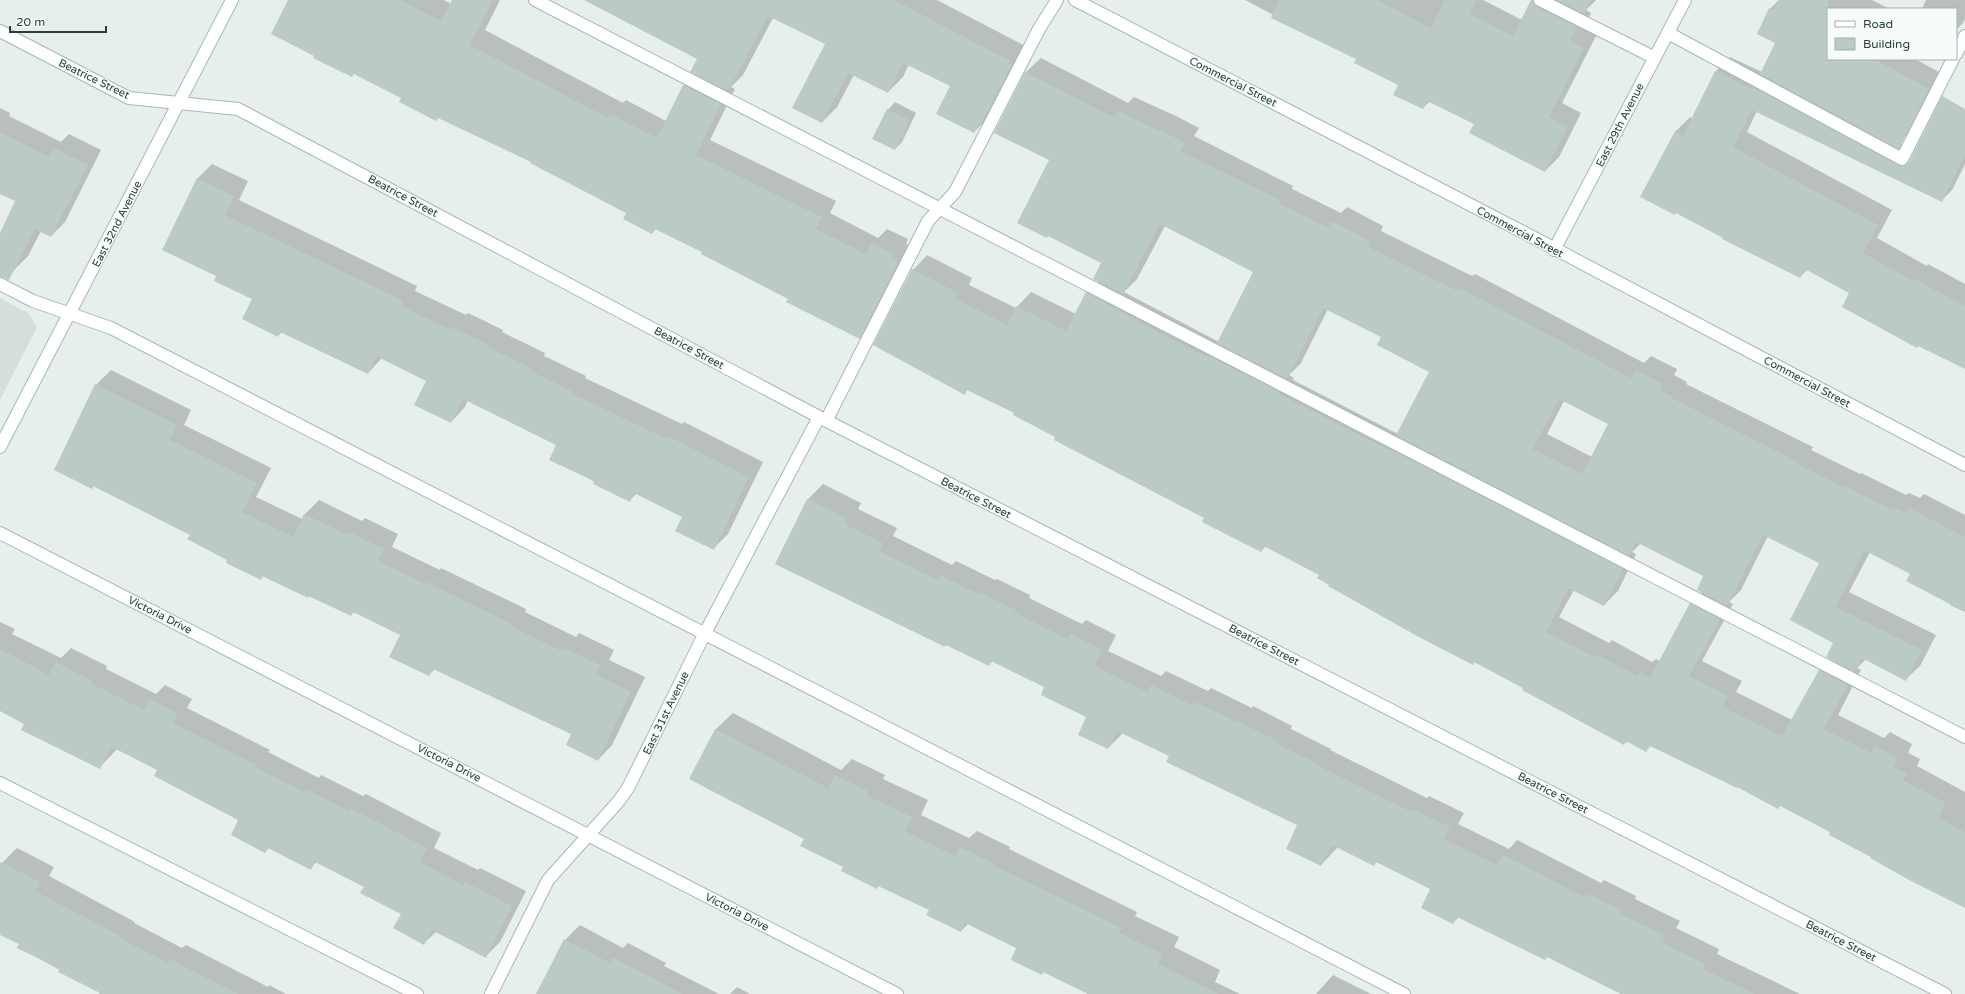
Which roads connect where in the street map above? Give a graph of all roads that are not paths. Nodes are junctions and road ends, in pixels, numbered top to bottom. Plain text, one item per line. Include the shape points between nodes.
1 (232, 0) edge
2 (535, 0) edge
3 (1057, 0) edge
4 (1075, 0) edge
5 (1540, 0) edge
6 (1685, 0) edge
7 (0, 31) edge
8 (1668, 33) junction
9 (1965, 36) edge
10 (1957, 52) edge
11 (1655, 58) junction
12 (1952, 60) edge
13 (179, 103) junction
14 (940, 208) junction
15 (1554, 250) junction
16 (0, 284) edge
17 (70, 314) junction
18 (822, 419) junction
19 (0, 447) edge
20 (1965, 465) edge
21 (0, 533) edge
22 (705, 633) junction
23 (1965, 737) edge
24 (0, 783) edge
25 (588, 835) junction
26 (417, 994) edge
27 (491, 994) edge
28 (897, 994) edge
29 (1404, 994) edge
30 (1945, 994) edge

1 - 13 street, East 32nd Avenue
2 - 14 street
3 - 14 street, East 31st Avenue via 955,192
4 - 15 street, Commercial Street
5 - 11 street
6 - 8 street, East 29th Avenue
7 - 13 street, Beatrice Street via 129,98
8 - 11 street, East 29th Avenue
8 - 12 street via 1902,159
9 - 10 street
11 - 15 street, East 29th Avenue
13 - 17 street, East 32nd Avenue
13 - 18 street, Beatrice Street via 238,109
14 - 18 street, East 31st Avenue via 928,222
14 - 23 street
15 - 20 street, Commercial Street
16 - 17 street via 33,301
17 - 19 street, East 32nd Avenue
17 - 22 street via 111,328
18 - 22 street, East 31st Avenue
18 - 30 street, Beatrice Street
21 - 25 street, Victoria Drive
22 - 25 street, East 31st Avenue via 628,788
22 - 29 street
24 - 26 street
25 - 27 street, East 31st Avenue via 548,880
25 - 28 street, Victoria Drive

